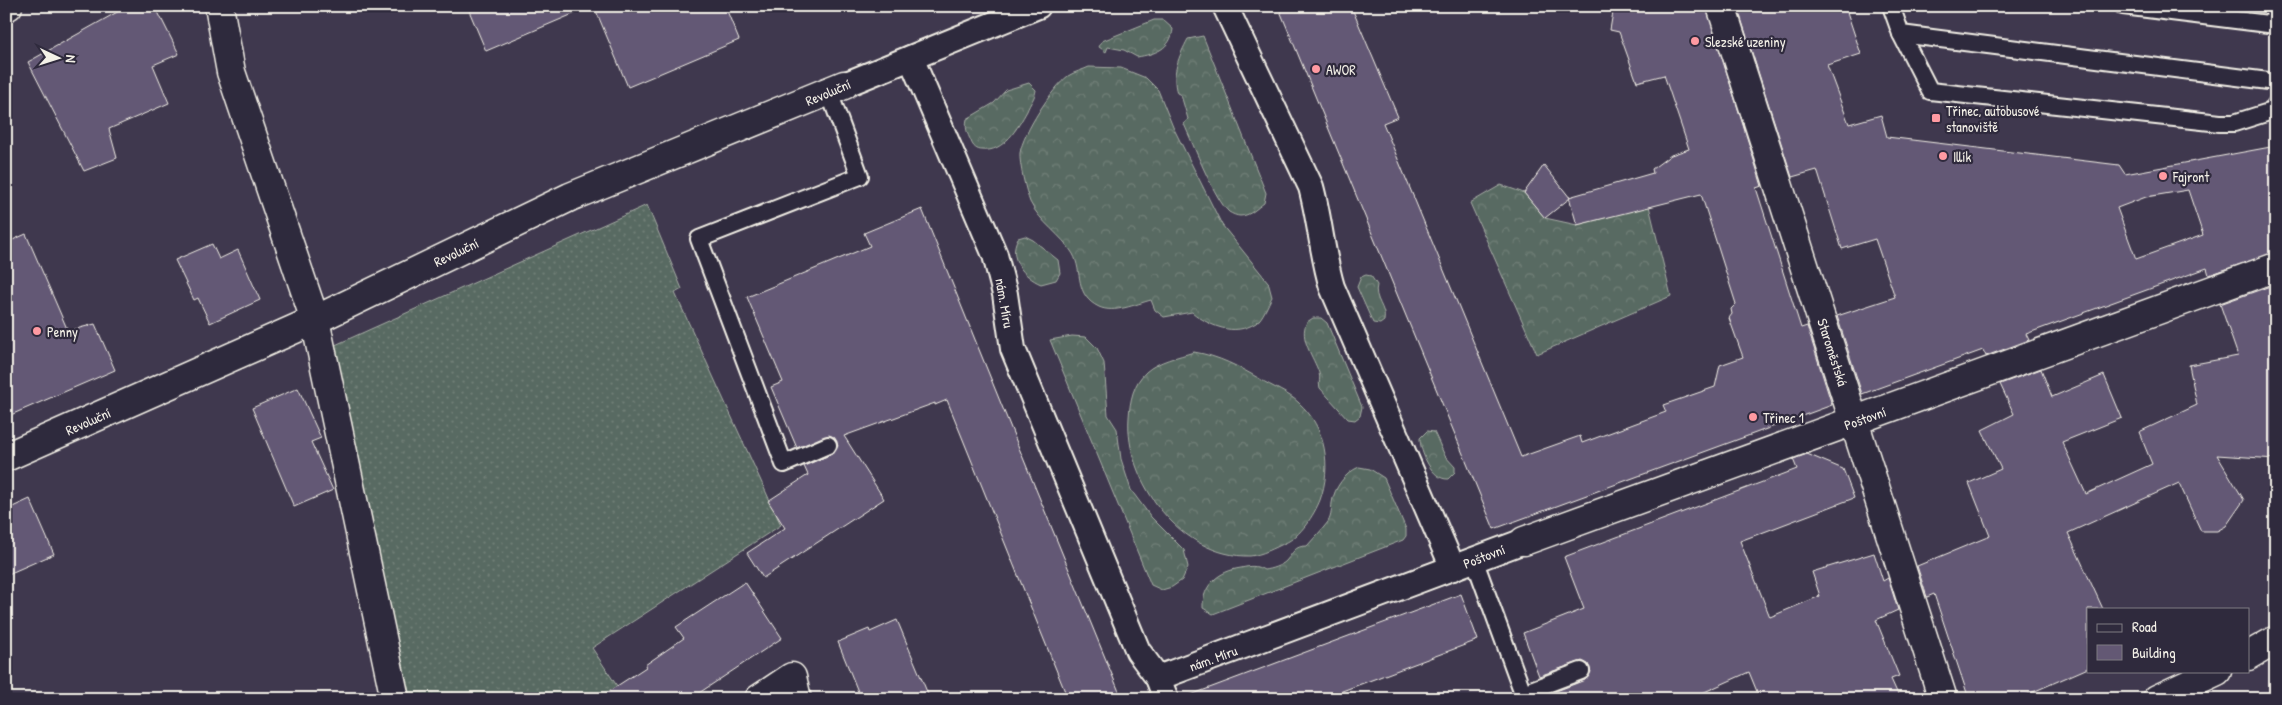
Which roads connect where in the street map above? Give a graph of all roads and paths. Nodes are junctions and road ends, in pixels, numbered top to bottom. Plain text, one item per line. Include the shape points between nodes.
1 (218, 6) edge
2 (1038, 6) edge
3 (1225, 6) edge
4 (1721, 6) edge
5 (1891, 6) edge
6 (2123, 6) edge
7 (2276, 25) edge
8 (1901, 34) junction
9 (912, 58) junction
10 (2276, 82) edge
11 (837, 88) junction
12 (2276, 104) edge
13 (2276, 267) edge
14 (315, 320) junction
15 (1855, 422) junction
16 (828, 445) dead end
17 (6, 457) edge
18 (1524, 541) joint
19 (1463, 563) junction
20 (2276, 640) edge
21 (2250, 655) edge
22 (1581, 671) dead end
23 (2215, 672) edge
24 (794, 688) edge
25 (1162, 688) edge
26 (1516, 696) edge
27 (395, 699) edge
28 (759, 699) edge
29 (1943, 699) edge
30 (2157, 699) edge

1 - 14 street via 231,72
2 - 9 street
3 - 19 street via 1311,187 1332,287
4 - 15 street, Staroměstská
5 - 8 lane
6 - 7 lane
8 - 10 lane
8 - 12 lane via 1930,91 2234,123 2272,111
9 - 11 street, Revoluční
9 - 25 street, nám. Míru via 995,255 1013,349 1138,651
11 - 14 street, Revoluční via 570,197
11 - 16 lane via 860,176 699,239 784,464
13 - 15 street, Poštovní
14 - 17 street, Revoluční
14 - 27 street
15 - 18 street, Poštovní
15 - 29 street, Staroměstská
18 - 19 street, Poštovní
19 - 25 street, nám. Míru
19 - 26 lane
20 - 21 street
22 - 26 lane
23 - 30 street
24 - 28 street

